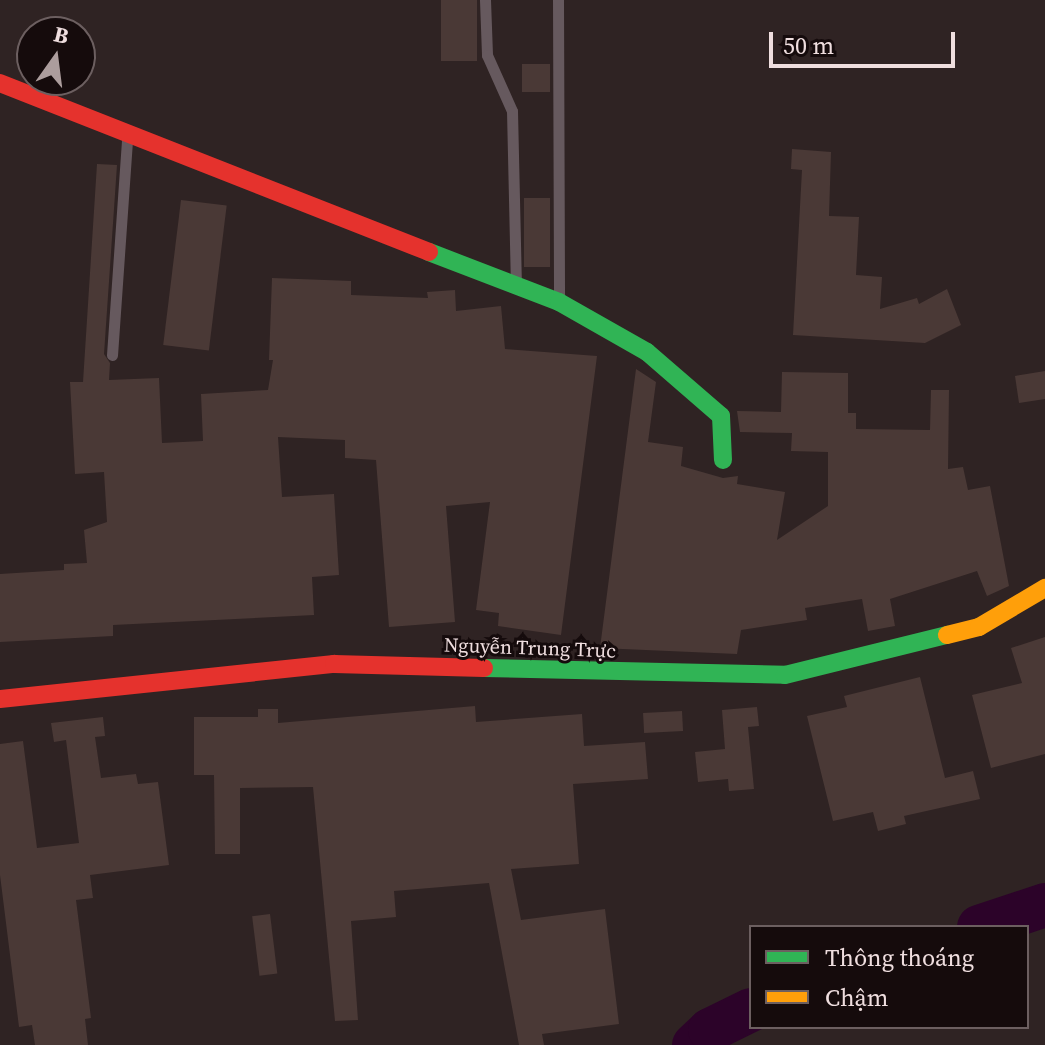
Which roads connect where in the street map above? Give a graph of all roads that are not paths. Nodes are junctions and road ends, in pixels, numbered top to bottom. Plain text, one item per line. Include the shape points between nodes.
1 (485, 0) edge
2 (558, 0) edge
3 (0, 83) edge
4 (127, 137) junction
5 (516, 287) junction
6 (559, 302) junction
7 (112, 355) dead end
8 (723, 460) dead end
9 (1045, 588) edge
10 (0, 699) edge

1 - 5 lane via 487,55 508,96 515,134
2 - 6 lane
3 - 4 main road
4 - 5 main road
4 - 7 lane
5 - 6 main road
6 - 8 main road via 647,352 693,387 721,416
9 - 10 main road, Nguyễn Trung Trực via 979,627 785,675 334,664

